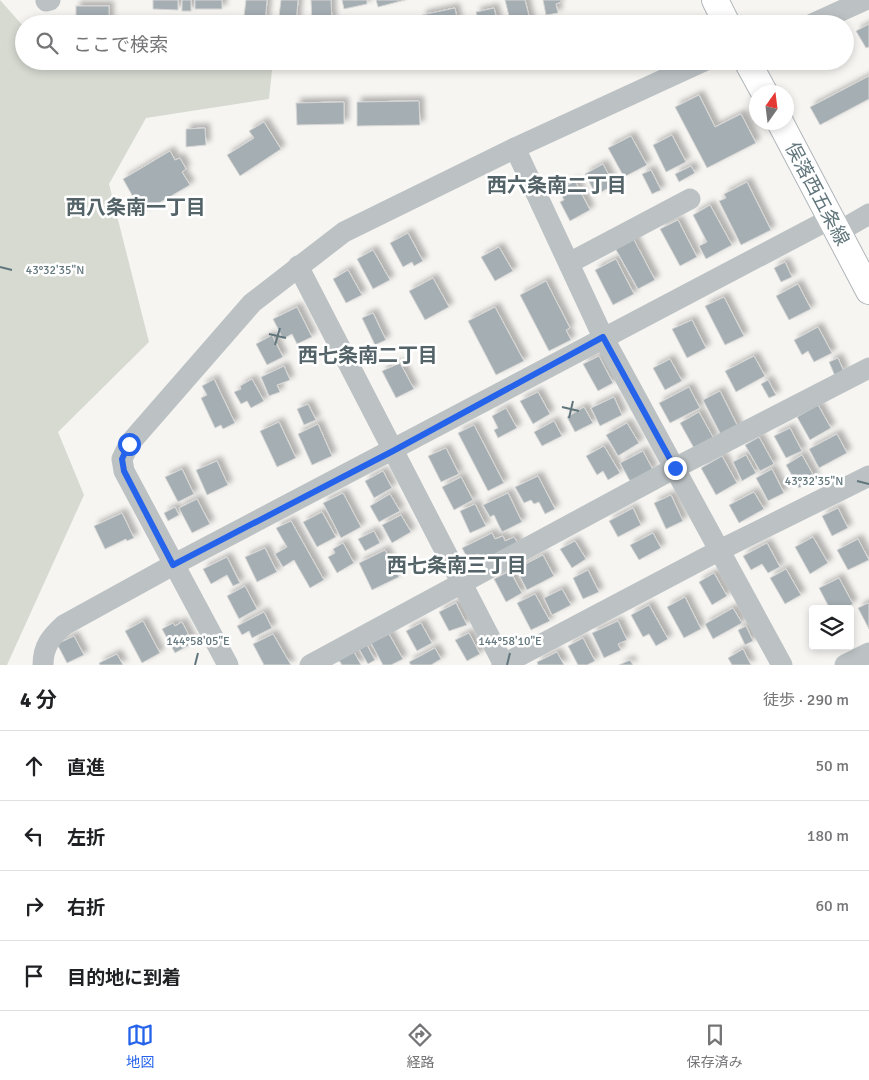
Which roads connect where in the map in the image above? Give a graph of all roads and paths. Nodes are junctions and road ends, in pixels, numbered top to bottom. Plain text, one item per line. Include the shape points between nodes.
1 (715, 0) edge
2 (865, 0) edge
3 (722, 15) edge
4 (832, 15) edge
5 (684, 70) edge
6 (752, 70) edge
7 (760, 85) edge
8 (784, 130) edge
9 (515, 148) junction
10 (690, 199) dead end
11 (869, 214) edge
12 (834, 225) junction
13 (569, 263) junction
14 (298, 266) junction
15 (869, 291) edge
16 (603, 337) junction
17 (869, 368) edge
18 (393, 451) junction
19 (675, 468) junction
20 (869, 476) edge
21 (720, 550) junction
22 (173, 565) junction
23 (463, 584) junction
24 (869, 653) edge
25 (43, 665) edge
26 (228, 665) edge
27 (310, 665) edge
28 (504, 665) edge
29 (782, 665) edge
30 (845, 665) edge

1 - 3 main road
2 - 4 street
5 - 9 street
6 - 7 main road
8 - 12 main road, 俣落西五条線
9 - 13 street
9 - 14 street via 344,232
10 - 13 street
11 - 12 street
12 - 15 main road, 俣落西五条線
12 - 16 street
13 - 16 street
14 - 18 street
14 - 22 street via 252,303 129,444 122,459 124,471
16 - 18 street
16 - 19 street
17 - 19 street
18 - 22 street
18 - 23 street
19 - 21 street
19 - 23 street
20 - 21 street
21 - 28 street
21 - 29 street
22 - 25 street via 64,625 50,639 43,655
22 - 26 street
23 - 27 street
23 - 28 street
24 - 30 street

